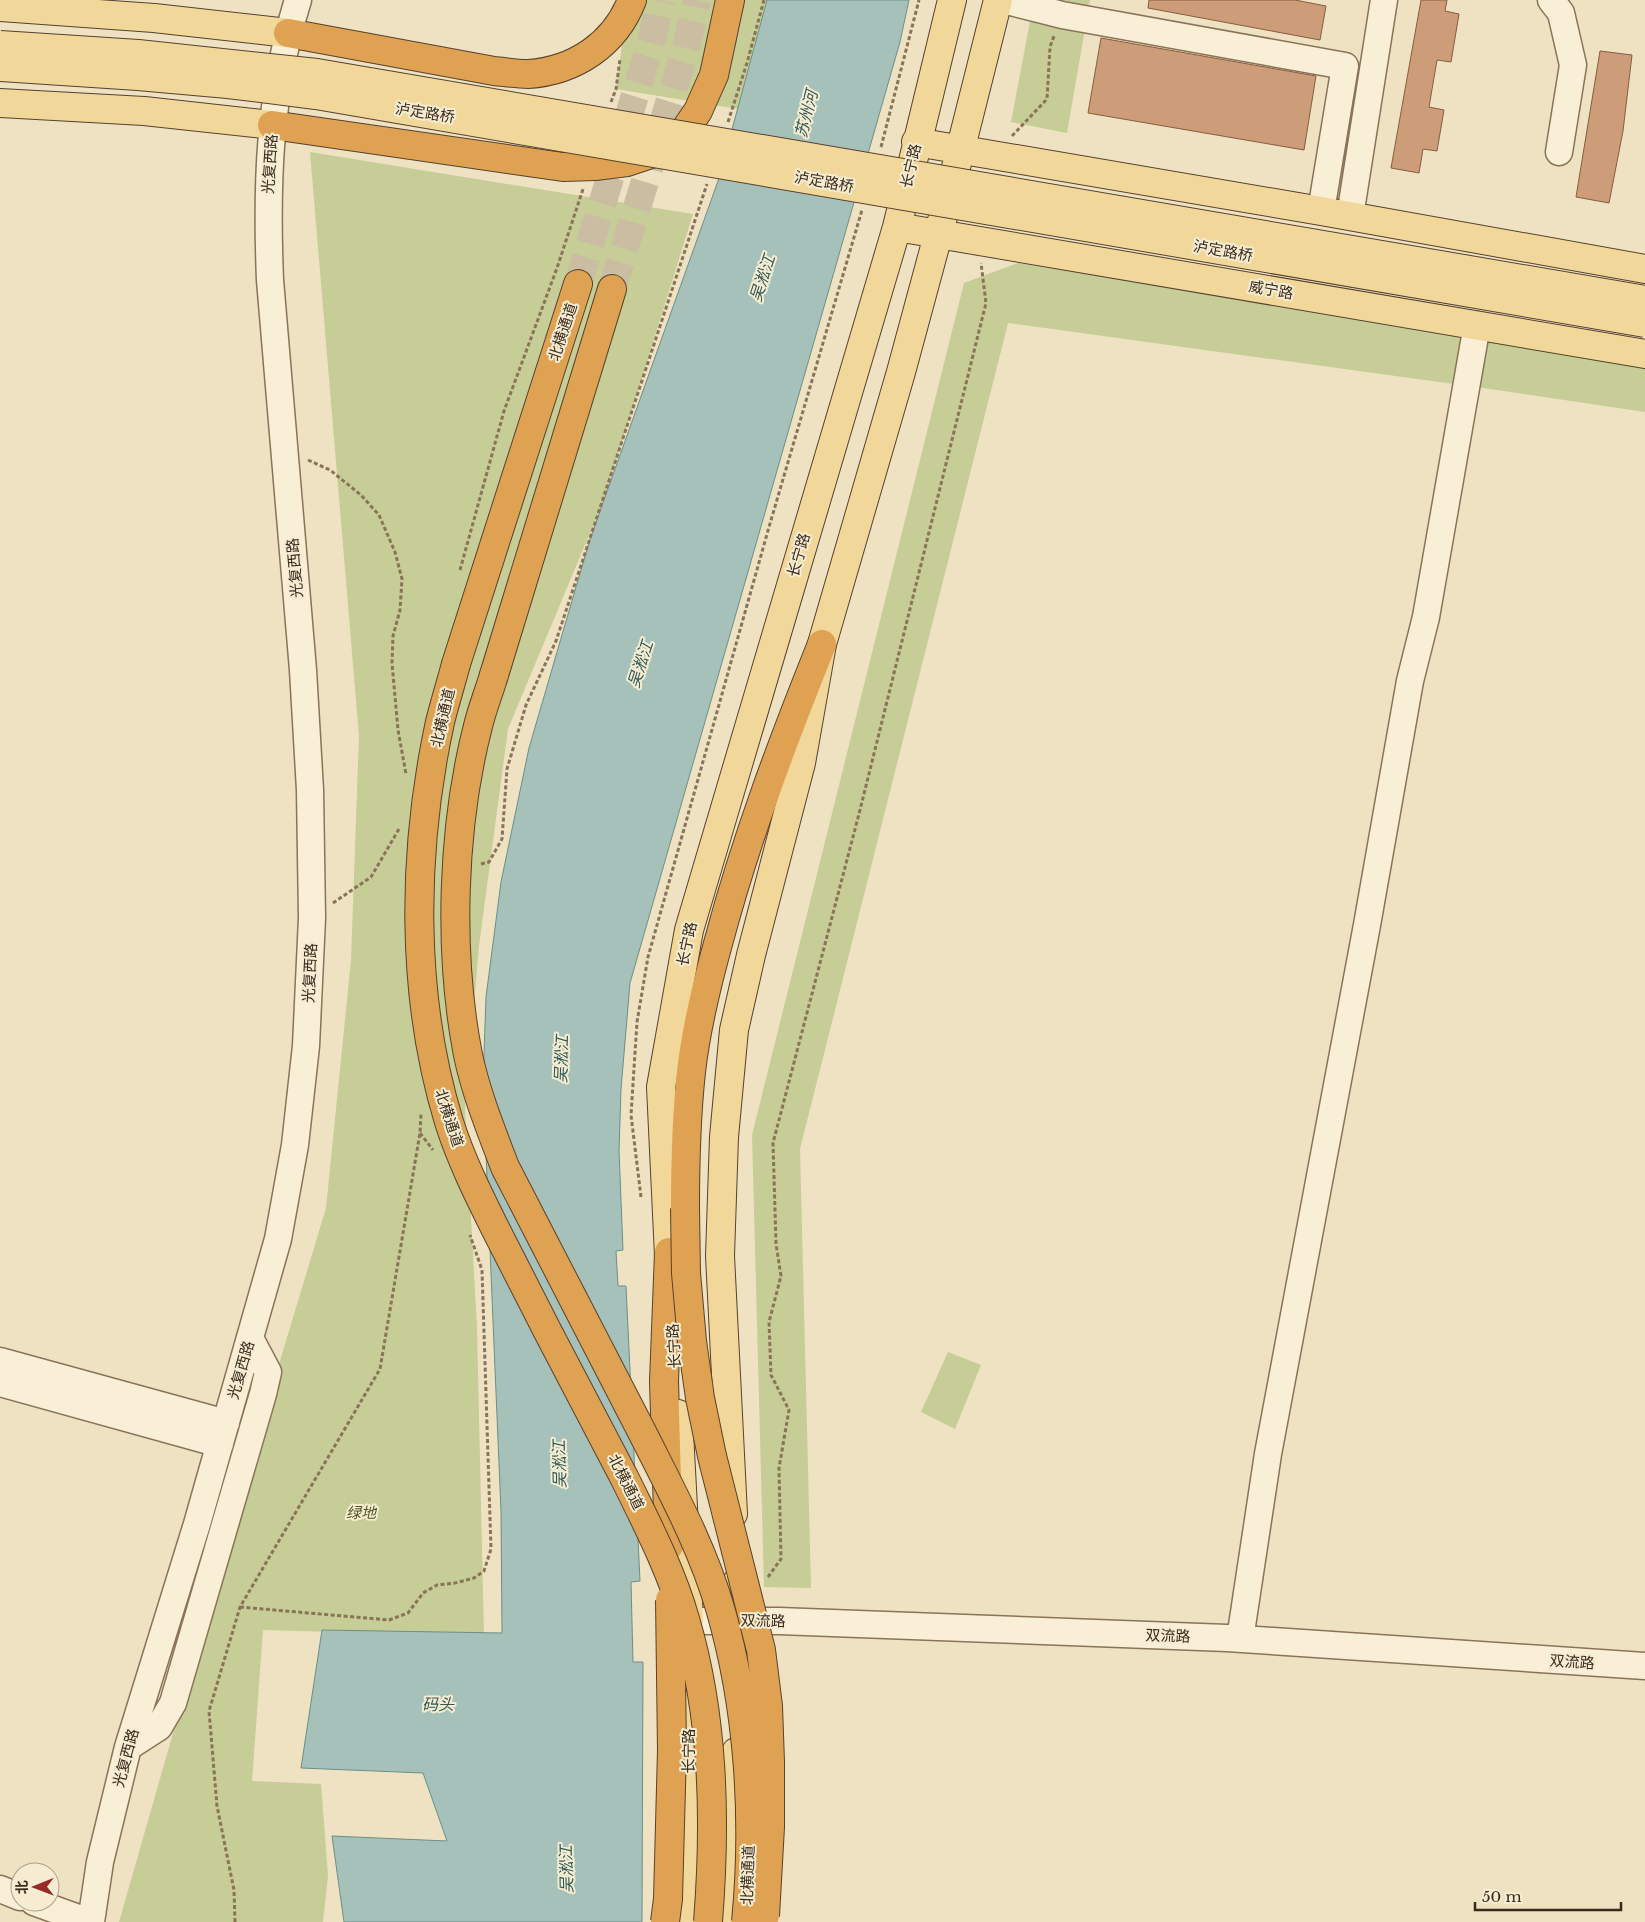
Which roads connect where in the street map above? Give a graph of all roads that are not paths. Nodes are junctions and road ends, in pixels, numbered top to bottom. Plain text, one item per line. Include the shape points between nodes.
1 (298, 0) edge
2 (632, 0) edge
3 (730, 0) edge
4 (952, 0) edge
5 (998, 0) edge
6 (1003, 0) edge
7 (1384, 0) edge
8 (1551, 0) edge
9 (0, 7) edge
10 (288, 33) junction
11 (0, 45) edge
12 (0, 67) edge
13 (0, 104) edge
14 (272, 125) junction
15 (916, 142) junction
16 (961, 150) junction
17 (1559, 152) dead end
18 (1321, 211) junction
19 (1350, 216) junction
20 (897, 227) junction
21 (938, 234) junction
22 (1645, 269) edge
23 (578, 284) tunnel mouth
24 (612, 289) tunnel mouth
25 (1645, 300) edge
26 (1645, 324) edge
27 (1477, 325) junction
28 (1645, 354) edge
29 (822, 644) junction
30 (669, 1252) junction
31 (250, 1338) junction
32 (0, 1361) edge
33 (0, 1383) edge
34 (223, 1433) junction
35 (197, 1524) junction
36 (222, 1531) junction
37 (739, 1620) junction
38 (689, 1621) junction
39 (1240, 1639) junction
40 (1645, 1666) edge
41 (128, 1747) junction
42 (710, 1768) junction
43 (60, 1911) edge
44 (90, 1922) edge
45 (665, 1922) edge
46 (688, 1922) edge
47 (699, 1922) edge
48 (708, 1922) edge
49 (732, 1922) edge
50 (746, 1922) edge
51 (764, 1922) edge

1 - 10 street, 光复西路
2 - 10 highway via 617,27 601,46 565,68 527,74 494,71
3 - 14 highway via 714,75 698,111 683,133 657,152 627,162 563,167
4 - 15 main road, 长宁路
5 - 16 main road
6 - 18 street via 1062,15 1345,66
7 - 19 street
8 - 17 street via 1561,13 1573,65
9 - 10 main road via 144,17
10 - 14 street, 光复西路
11 - 25 main road, 泸定路桥, bridge via 138,54 317,73
12 - 26 main road, 泸定路桥, bridge via 228,84 316,95
13 - 14 main road via 144,111
14 - 31 street, 光复西路 via 267,216 270,280 304,670 312,918 306,1046 295,1145 278,1239
15 - 16 main road
15 - 20 main road, 长宁路
16 - 18 main road
16 - 21 main road
18 - 19 main road
19 - 22 main road
20 - 21 main road, 威宁路
20 - 30 main road, 长宁路 via 689,930 661,1087
21 - 27 main road, 威宁路
21 - 29 main road
23 - 42 highway, 北横通道, bridge via 441,719 430,775 421,862 419,910 424,1007 433,1063 471,1182 666,1565 685,1617 698,1667
24 - 50 highway, 北横通道, bridge via 478,725 466,779 458,865 457,957 468,1056 484,1113 505,1167 671,1490 700,1551 720,1606 742,1712 747,1766
27 - 28 main road, 威宁路
27 - 39 street via 1426,617 1410,681 1268,1454
29 - 37 main road via 801,763 734,1030 724,1137 720,1256
29 - 51 highway, bridge via 766,787 704,993 691,1071 685,1145 686,1273 700,1398 761,1650 768,1706 770,1827
30 - 38 main road, 长宁路
30 - 45 highway, bridge via 664,1381 672,1750
31 - 34 street, 光复西路
31 - 36 street via 268,1372
32 - 34 street
33 - 34 street
34 - 35 street, 光复西路
35 - 36 street
35 - 41 street, 光复西路
36 - 41 street via 172,1703 159,1727
37 - 38 street, 双流路
37 - 39 street, 双流路
37 - 49 main road
38 - 46 main road, 长宁路
39 - 40 street, 双流路
41 - 44 street, 光复西路 via 100,1862
42 - 47 highway, bridge
42 - 48 highway, 北横通道, bridge via 712,1827
43 - 44 street

